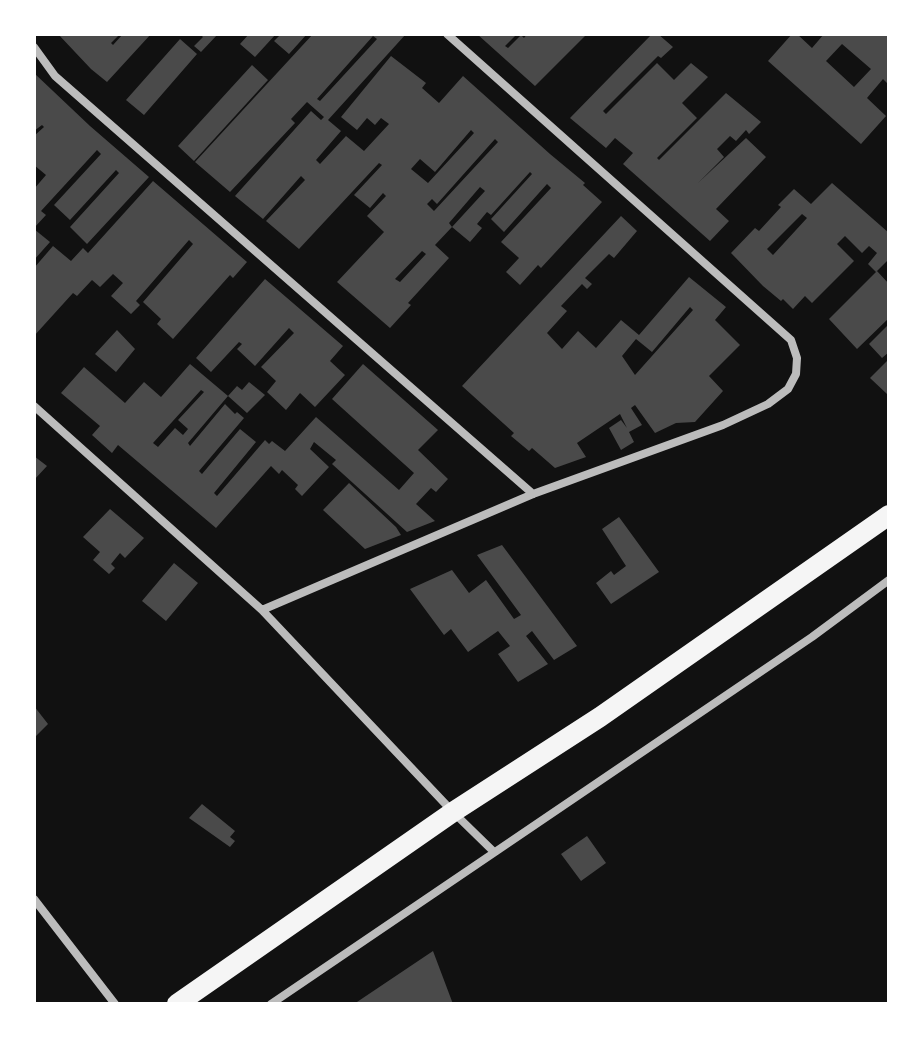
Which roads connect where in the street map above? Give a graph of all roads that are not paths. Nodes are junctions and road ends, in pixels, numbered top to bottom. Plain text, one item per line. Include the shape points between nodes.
1 (447, 34) edge
2 (34, 47) edge
3 (34, 406) edge
4 (533, 494) junction
5 (889, 515) edge
6 (889, 580) edge
7 (262, 610) junction
8 (453, 812) junction
9 (493, 851) junction
10 (34, 899) edge
11 (115, 1004) edge
12 (177, 1004) edge
13 (271, 1004) edge

1 - 4 street via 791,340 797,358 788,389 768,404
2 - 4 street via 55,76
3 - 7 street
4 - 7 street
5 - 8 main road via 600,717
6 - 9 street
7 - 8 street
8 - 9 street
8 - 12 main road
9 - 13 street
10 - 11 street

